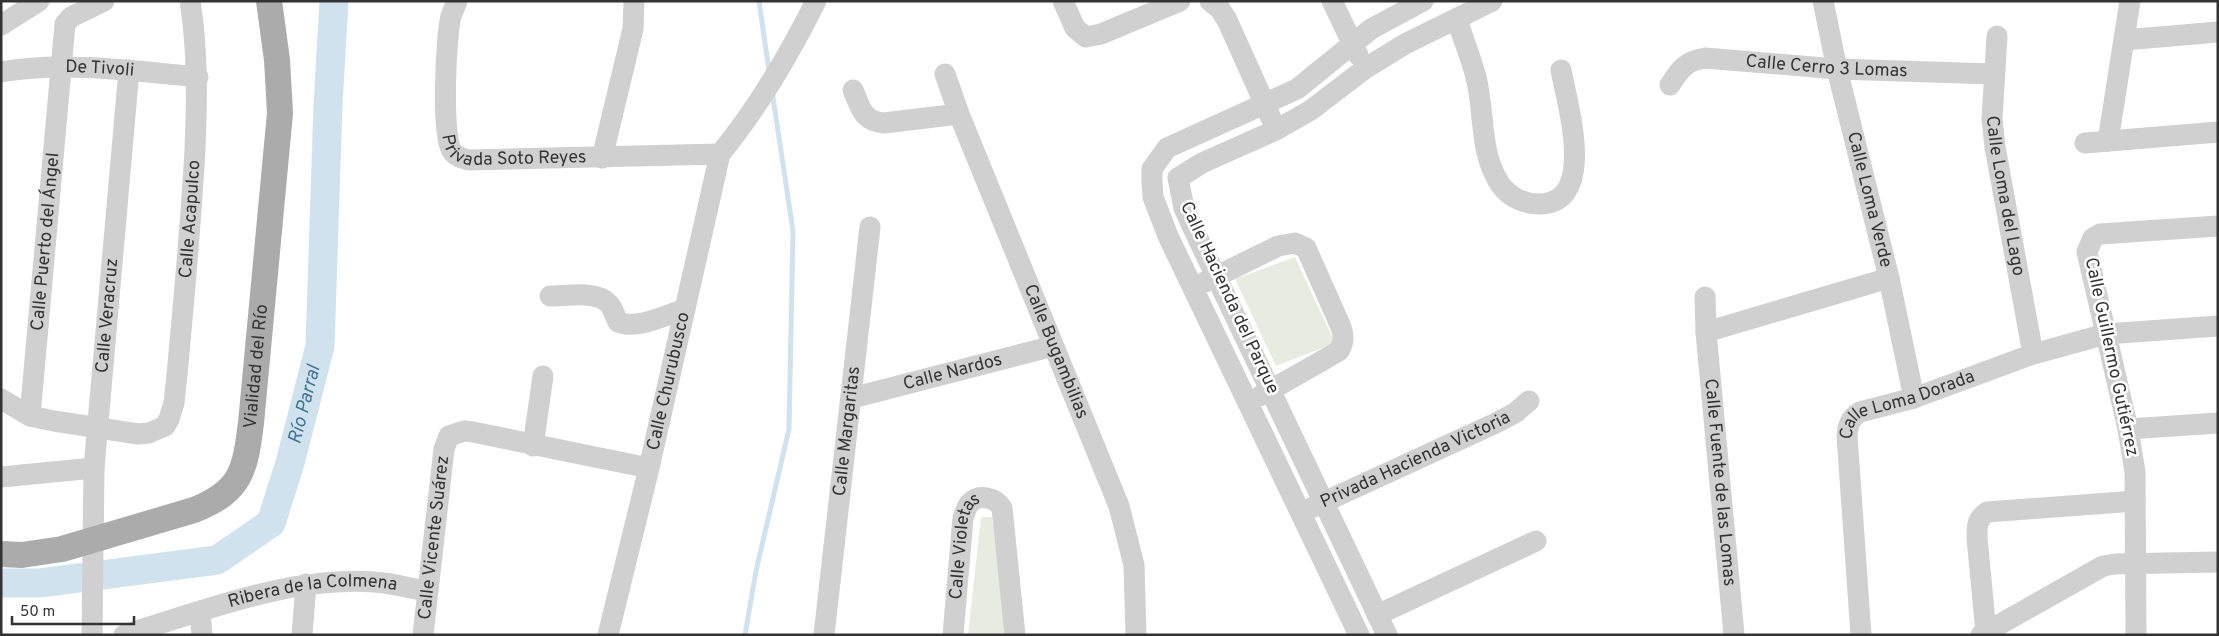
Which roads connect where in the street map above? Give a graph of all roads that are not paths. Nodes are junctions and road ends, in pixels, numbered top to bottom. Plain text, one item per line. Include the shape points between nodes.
1 (39, 1) edge
2 (104, 1) edge
3 (190, 1) edge
4 (269, 1) edge
5 (457, 1) edge
6 (634, 1) edge
7 (816, 1) edge
8 (1063, 1) edge
9 (1180, 1) edge
10 (1210, 1) edge
11 (1332, 1) edge
12 (1423, 1) edge
13 (1492, 1) edge
14 (1823, 1) edge
15 (2130, 1) edge
16 (1457, 19) junction
17 (1, 25) edge
18 (2218, 32) edge
19 (1997, 36) dead end
20 (2124, 40) junction
21 (1351, 44) junction
22 (61, 68) junction
23 (1366, 68) junction
24 (1837, 69) junction
25 (129, 70) junction
26 (1561, 70) dead end
27 (1, 72) edge
28 (945, 74) dead end
29 (1993, 74) junction
30 (198, 77) junction
31 (1670, 85) dead end
32 (853, 90) dead end
33 (1264, 105) junction
34 (959, 114) junction
35 (1276, 130) junction
36 (2218, 132) edge
37 (2108, 141) junction
38 (2085, 142) dead end
39 (720, 154) junction
40 (602, 158) junction
41 (1144, 166) junction
42 (1178, 178) junction
43 (2218, 226) edge
44 (870, 227) dead end
45 (1217, 276) junction
46 (1889, 278) junction
47 (1192, 288) junction
48 (550, 296) dead end
49 (1705, 297) dead end
50 (685, 310) junction
51 (2218, 326) edge
52 (1706, 332) junction
53 (2106, 334) junction
54 (1053, 346) junction
55 (2033, 354) junction
56 (543, 376) dead end
57 (1271, 390) junction
58 (852, 398) junction
59 (1914, 398) junction
60 (1, 399) edge
61 (1248, 401) junction
62 (1529, 401) dead end
63 (30, 416) junction
64 (2218, 423) edge
65 (98, 427) junction
66 (2128, 429) junction
67 (534, 446) junction
68 (94, 468) junction
69 (649, 468) junction
70 (1, 477) edge
71 (2135, 501) junction
72 (1324, 502) junction
73 (1300, 514) junction
74 (1536, 541) dead end
75 (93, 551) junction
76 (1, 554) edge
77 (2218, 562) edge
78 (2135, 564) junction
79 (306, 584) junction
80 (426, 592) junction
81 (200, 612) junction
82 (1377, 615) junction
83 (93, 628) edge
84 (1983, 634) edge
85 (124, 635) edge
86 (202, 635) edge
87 (302, 635) edge
88 (423, 635) edge
89 (608, 635) edge
90 (824, 635) edge
91 (953, 635) edge
92 (1015, 635) edge
93 (1136, 635) edge
94 (1358, 635) edge
95 (1386, 635) edge
96 (1734, 635) edge
97 (1861, 635) edge
98 (2136, 635) edge

1 - 17 street
2 - 22 street, Calle Puerto del Ángel via 64,24
3 - 30 street, Calle Acapulco
4 - 75 main road, Vialidad del Río via 280,113 251,423 244,464 236,482 211,503
5 - 40 street, Privada Soto Reyes via 451,16 446,78 445,122 451,150 458,157 469,160
6 - 40 street, Privada Soto Reyes via 633,29
7 - 39 street, Calle Churubusco via 791,52
8 - 9 street via 1075,28 1086,37 1101,34
10 - 33 street via 1227,20
11 - 21 street
12 - 21 street via 1371,28
13 - 16 street, Calle Hacienda del Parque
14 - 24 street, Calle Loma Verde
15 - 20 street
16 - 23 street, Calle Hacienda del Parque via 1404,44
16 - 26 street via 1476,78 1492,165 1500,184 1510,195 1531,204 1561,198 1574,175 1572,128
18 - 20 street
19 - 29 street, Calle Loma del Lago
20 - 37 street
21 - 23 street
21 - 33 street via 1297,88
22 - 25 street, De Tivoli
22 - 27 street, De Tivoli
22 - 63 street, Calle Puerto del Ángel
23 - 35 street, Calle Hacienda del Parque via 1311,110
24 - 29 street, Calle Cerro 3 Lomas
24 - 31 street, Calle Cerro 3 Lomas via 1704,58 1685,64
24 - 46 street, Calle Loma Verde
25 - 30 street, De Tivoli
25 - 65 street, Calle Veracruz
28 - 34 street, Calle Bugambilias
29 - 55 street, Calle Loma del Lago via 1995,147
30 - 65 street, Calle Acapulco via 193,192 174,404 169,419 156,431 138,434
32 - 34 street via 868,121 884,123
33 - 35 street
33 - 41 street via 1186,138
34 - 54 street, Calle Bugambilias
35 - 42 street, Calle Hacienda del Parque via 1202,163
36 - 37 street
37 - 38 street
39 - 40 street, Privada Soto Reyes
39 - 50 street, Calle Churubusco
41 - 42 street, Calle Hacienda del Parque
41 - 47 street, Calle Hacienda del Parque via 1152,182 1156,204
42 - 45 street, Calle Hacienda del Parque via 1184,208
43 - 53 street, Calle Guillermo Gutiérrez via 2100,234 2093,238 2087,252
44 - 58 street, Calle Margaritas
45 - 47 street
45 - 57 street, Calle Hacienda del Parque
45 - 57 street via 1287,243 1306,248 1341,327 1343,344 1339,351
46 - 52 street
46 - 59 street, Calle Loma Verde
47 - 61 street, Calle Hacienda del Parque
48 - 50 street via 586,296 605,300 622,324 637,324
49 - 52 street, Calle Fuente de las Lomas
50 - 69 street, Calle Churubusco
51 - 53 street, Calle Loma Dorada
52 - 96 street, Calle Fuente de las Lomas
53 - 55 street, Calle Loma Dorada
53 - 66 street, Calle Guillermo Gutiérrez
54 - 58 street, Calle Nardos
54 - 93 street, Calle Bugambilias via 1119,506 1134,565
55 - 59 street, Calle Loma Dorada
56 - 67 street
57 - 61 street
57 - 72 street, Calle Hacienda del Parque
58 - 90 street, Calle Margaritas
59 - 97 street, Calle Loma Dorada via 1860,412 1848,426
60 - 63 street
61 - 73 street, Calle Hacienda del Parque
62 - 72 street, Privada Hacienda Victoria via 1496,423
63 - 65 street
64 - 66 street
65 - 68 street, Calle Veracruz
66 - 71 street, Calle Guillermo Gutiérrez via 2135,472
67 - 69 street
67 - 80 street, Calle Vicente Suárez via 464,431 449,436 445,442
68 - 70 street
68 - 75 street, Calle Veracruz
69 - 89 street, Calle Churubusco
71 - 78 street, Calle Guillermo Gutiérrez
71 - 84 street via 1987,512 1980,517 1977,538
72 - 73 street, Privada Hacienda Victoria
72 - 82 street, Calle Hacienda del Parque
73 - 94 street, Calle Hacienda del Parque
74 - 82 street
75 - 76 main road, Vialidad del Río
75 - 83 street, Calle Veracruz
77 - 78 street
78 - 84 street via 2115,564 2098,569
78 - 98 street, Calle Guillermo Gutiérrez
79 - 80 street, Ribera de la Colmena via 374,582
79 - 81 street, Ribera de la Colmena
79 - 87 street
80 - 88 street, Calle Vicente Suárez
81 - 85 street, Ribera de la Colmena
81 - 86 street
82 - 95 street, Calle Hacienda del Parque
91 - 92 street, Calle Violetas via 963,518 966,508 976,498 991,498 1002,508

